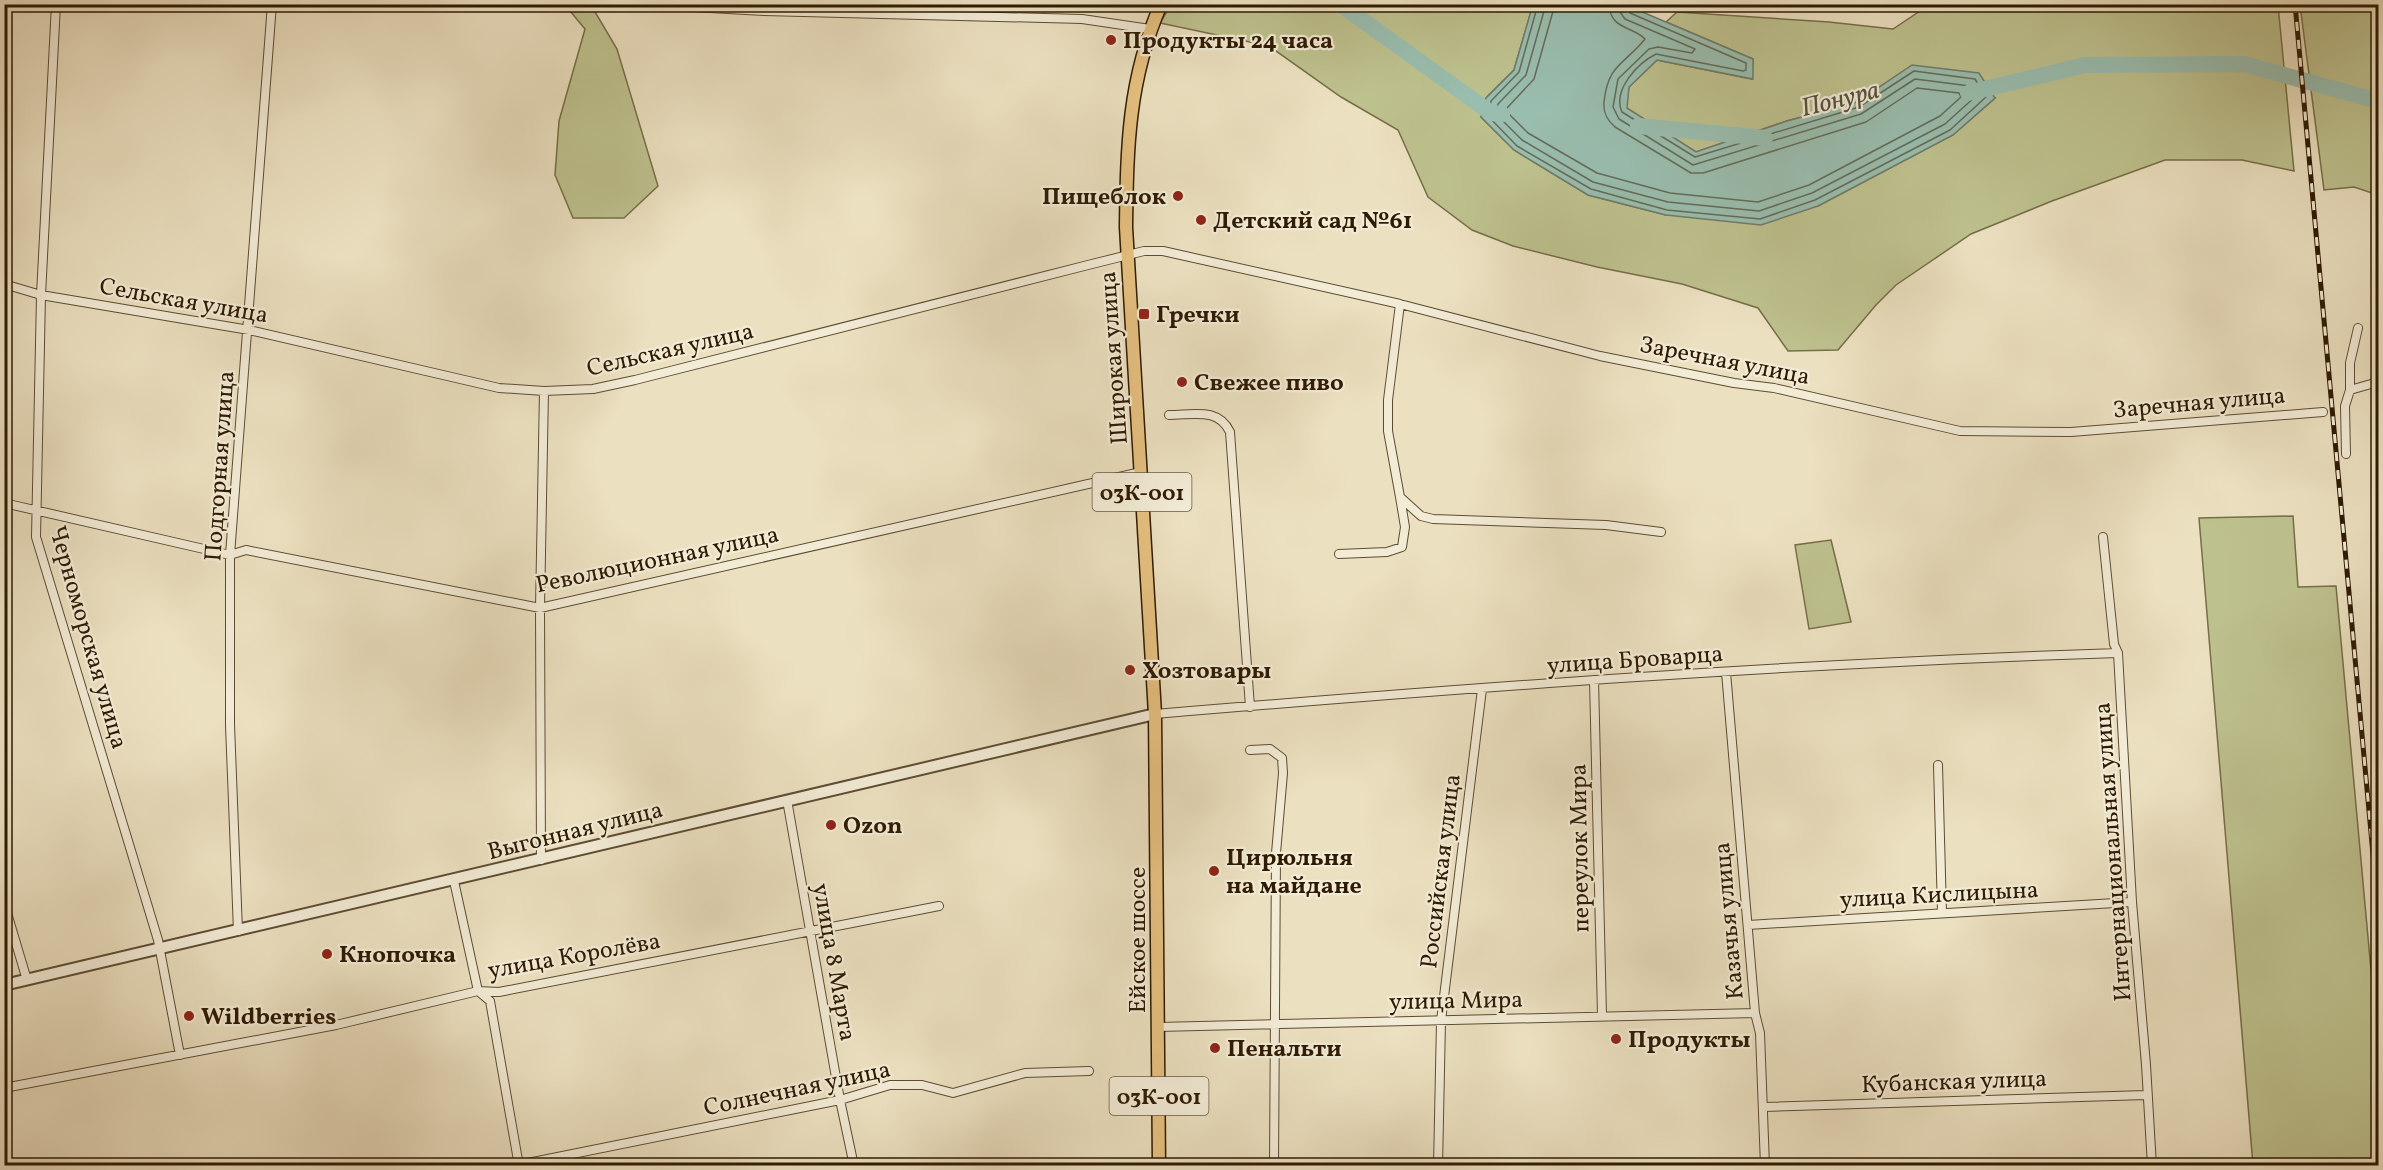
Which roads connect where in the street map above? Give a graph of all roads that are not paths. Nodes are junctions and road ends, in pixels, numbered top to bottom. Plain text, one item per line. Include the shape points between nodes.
1 (56, 4) edge
2 (272, 4) edge
3 (638, 4) edge
4 (1161, 4) edge
5 (1150, 29) junction
6 (1127, 255) junction
7 (4, 284) edge
8 (41, 295) junction
9 (1400, 304) junction
10 (2358, 328) dead end
11 (249, 330) junction
12 (2379, 382) edge
13 (2350, 390) junction
14 (544, 391) junction
15 (2323, 412) dead end
16 (1169, 416) dead end
17 (2346, 454) dead end
18 (1141, 472) junction
19 (1400, 497) junction
20 (4, 503) edge
21 (36, 510) junction
22 (1660, 532) dead end
23 (2103, 537) dead end
24 (1340, 554) dead end
25 (230, 555) junction
26 (540, 608) junction
27 (2118, 654) junction
28 (1726, 672) junction
29 (1594, 680) junction
30 (1482, 689) junction
31 (1251, 707) junction
32 (1155, 714) junction
33 (1250, 750) dead end
34 (1938, 765) dead end
35 (787, 800) junction
36 (541, 860) junction
37 (454, 881) junction
38 (2132, 902) junction
39 (4, 903) edge
40 (939, 906) dead end
41 (1942, 912) junction
42 (1748, 925) junction
43 (238, 931) junction
44 (809, 932) junction
45 (159, 950) junction
46 (27, 980) junction
47 (4, 985) edge
48 (478, 991) junction
49 (1755, 1013) junction
50 (1602, 1015) junction
51 (1441, 1021) junction
52 (1276, 1023) junction
53 (1158, 1027) junction
54 (180, 1055) junction
55 (1089, 1071) dead end
56 (4, 1088) edge
57 (2146, 1095) junction
58 (840, 1100) junction
59 (1764, 1107) junction
60 (517, 1165) edge
61 (854, 1166) edge
62 (1159, 1166) edge
63 (1274, 1166) edge
64 (1438, 1166) edge
65 (1765, 1166) edge
66 (2152, 1166) edge

1 - 8 street, Черноморская улица
2 - 11 street, Подгорная улица
3 - 5 street via 1082,19
4 - 5 main road, Широкая улица / 03К-001
5 - 6 main road, Широкая улица / 03К-001 via 1126,146
6 - 9 street, Заречная улица via 1163,251
6 - 14 street, Сельская улица via 635,380 593,389
6 - 18 main road, Широкая улица / 03К-001
7 - 8 street, Сельская улица
8 - 11 street, Сельская улица
8 - 21 street, Черноморская улица
9 - 15 street, Заречная улица via 1600,356 1774,388 1960,431 2071,432
9 - 19 street via 1388,400 1388,431
10 - 13 street via 2350,363
11 - 14 street, Сельская улица via 499,388
11 - 25 street, Подгорная улица
12 - 13 street
13 - 17 street via 2345,406
14 - 26 street
16 - 31 street via 1215,416 1222,418 1230,432
18 - 26 street, Революционная улица
18 - 32 main road, Широкая улица / 03К-001
19 - 22 street via 1421,516 1433,519 1606,525
19 - 24 street via 1405,527 1402,547 1387,552
20 - 21 street, Революционная улица
21 - 25 street, Революционная улица
21 - 45 street, Черноморская улица via 36,537
23 - 27 street, Интернациональная улица
25 - 26 street, Революционная улица via 246,550
25 - 43 street, Подгорная улица via 230,725
26 - 36 street
27 - 28 street, улица Броварца
27 - 38 street, Интернациональная улица
28 - 29 street, улица Броварца
28 - 42 street, Казачья улица
29 - 30 street, улица Броварца
29 - 50 street, переулок Мира
30 - 31 street, улица Броварца
30 - 51 street, Российская улица
31 - 32 street, улица Броварца
32 - 35 street, Выгонная улица
32 - 53 main road, Ейское шоссе / 03К-001
33 - 52 street via 1270,749 1282,758 1284,773 1276,853
34 - 41 street
35 - 36 street, Выгонная улица
35 - 44 street, улица 8 Марта
36 - 37 street, Выгонная улица
37 - 43 street, Выгонная улица
37 - 48 street
38 - 41 street, улица Кислицына
38 - 57 street, Интернациональная улица
39 - 46 street
40 - 44 street, улица Королёва
41 - 42 street, улица Кислицына
42 - 49 street, Казачья улица
43 - 45 street, Выгонная улица
44 - 48 street, улица Королёва via 499,992
44 - 58 street, улица 8 Марта
45 - 46 street, Выгонная улица
45 - 54 street, Черноморская улица
46 - 47 street, Выгонная улица
48 - 54 street, улица Королёва via 336,1025
48 - 60 street via 490,1001
49 - 50 street, улица Мира
49 - 59 street, Казачья улица via 1760,1033
50 - 51 street, улица Мира
51 - 52 street, улица Мира
51 - 64 street, Российская улица
52 - 53 street, улица Мира
52 - 63 street
53 - 62 main road, Ейское шоссе / 03К-001
54 - 56 street, улица Королёва
55 - 58 street, Солнечная улица via 1025,1074 953,1093 922,1085 890,1085
57 - 59 street, Кубанская улица
57 - 66 street, Интернациональная улица
58 - 60 street, Солнечная улица
58 - 61 street, улица 8 Марта
59 - 65 street, Казачья улица

